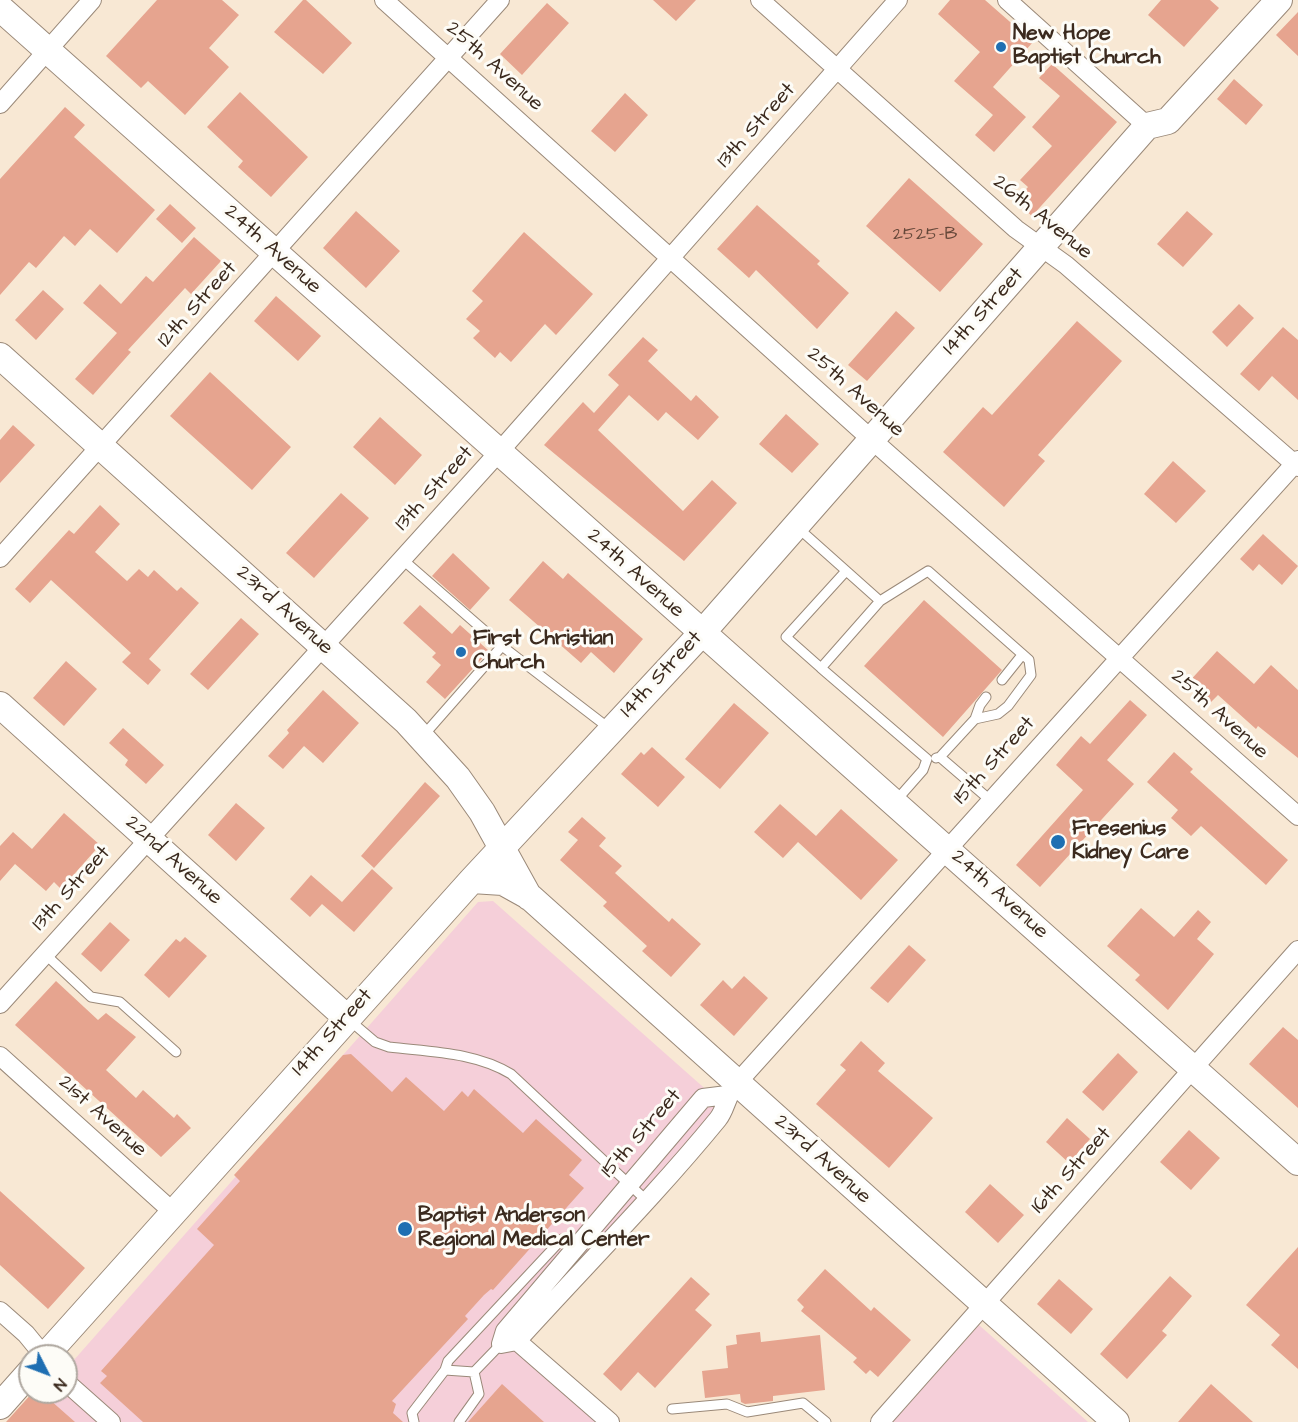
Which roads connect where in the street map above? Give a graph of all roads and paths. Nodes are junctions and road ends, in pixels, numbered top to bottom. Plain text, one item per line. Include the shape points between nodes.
1 (92, 0) edge
2 (384, 0) edge
3 (500, 0) edge
4 (760, 0) edge
5 (898, 0) edge
6 (1006, 0) edge
7 (1279, 0) edge
8 (0, 8) edge
9 (47, 50) junction
10 (448, 57) junction
11 (838, 70) junction
12 (0, 104) edge
13 (1147, 126) junction
14 (1041, 247) junction
15 (275, 252) junction
16 (671, 256) junction
17 (0, 356) edge
18 (871, 439) junction
19 (101, 447) junction
20 (499, 452) junction
21 (1297, 464) edge
22 (795, 525) junction
23 (0, 558) edge
24 (402, 559) junction
25 (846, 571) junction
26 (880, 602) junction
27 (700, 634) junction
28 (323, 646) junction
29 (502, 646) junction
30 (1022, 655) junction
31 (1119, 656) junction
32 (821, 668) junction
33 (1002, 680) dead end
34 (986, 697) dead end
35 (0, 705) edge
36 (975, 719) junction
37 (612, 730) junction
38 (422, 737) junction
39 (940, 758) junction
40 (927, 759) junction
41 (990, 800) junction
42 (894, 803) junction
43 (1298, 816) edge
44 (148, 838) junction
45 (503, 849) junction
46 (947, 849) junction
47 (472, 880) junction
48 (530, 897) junction
49 (1298, 950) edge
50 (45, 954) junction
51 (0, 1004) edge
52 (346, 1018) junction
53 (176, 1052) dead end
54 (0, 1056) edge
55 (1193, 1069) junction
56 (732, 1089) junction
57 (1298, 1162) edge
58 (629, 1184) junction
59 (645, 1200) junction
60 (173, 1212) junction
61 (577, 1244) junction
62 (983, 1305) junction
63 (0, 1311) edge
64 (509, 1343) junction
65 (34, 1344) edge
66 (55, 1344) edge
67 (445, 1370) junction
68 (474, 1372) junction
69 (18, 1386) edge
70 (78, 1393) edge
71 (0, 1406) edge
72 (672, 1409) dead end
73 (111, 1422) edge
74 (414, 1422) edge
75 (459, 1422) edge
76 (610, 1422) edge
77 (826, 1422) edge
78 (880, 1422) edge
79 (1116, 1422) edge

1 - 9 street
2 - 10 street, 25th Avenue
3 - 10 street, 12th Street
4 - 11 street, 26th Avenue
5 - 11 street, 13th Street
6 - 13 street
7 - 13 main road, 14th Street via 1168,121
8 - 9 main road, 24th Avenue
9 - 12 street
9 - 15 main road, 24th Avenue
10 - 15 street, 12th Street
10 - 16 street, 25th Avenue
11 - 14 street, 26th Avenue
11 - 16 street, 13th Street
13 - 14 main road, 14th Street
14 - 18 main road, 14th Street
14 - 21 street, 26th Avenue
15 - 19 street, 12th Street
15 - 20 main road, 24th Avenue
16 - 18 street, 25th Avenue
16 - 20 street, 13th Street
17 - 19 main road, 23rd Avenue
18 - 22 main road, 14th Street
18 - 31 street, 25th Avenue
19 - 23 street, 12th Street
19 - 28 main road, 23rd Avenue
20 - 24 street, 13th Street
20 - 27 main road, 24th Avenue
21 - 31 street, 15th Street
22 - 25 lane
22 - 27 main road, 14th Street
24 - 28 street, 13th Street
24 - 29 lane
25 - 26 lane
25 - 32 lane via 786,637
26 - 30 lane via 928,571
26 - 32 lane
27 - 37 main road, 14th Street
27 - 42 main road, 24th Avenue
28 - 38 main road, 23rd Avenue
28 - 44 street, 13th Street
29 - 37 lane
29 - 38 lane
30 - 33 lane
30 - 36 lane via 1029,660 1031,675 998,714
31 - 41 street, 15th Street
31 - 43 street, 25th Avenue
32 - 40 lane
34 - 36 lane
35 - 44 main road, 22nd Avenue
36 - 39 lane
37 - 45 main road, 14th Street
38 - 45 main road, 23rd Avenue via 458,778
39 - 40 lane
39 - 41 lane
40 - 42 lane via 923,770
41 - 46 street, 15th Street
42 - 46 main road, 24th Avenue
44 - 50 street, 13th Street
44 - 52 main road, 22nd Avenue
45 - 47 main road, 14th Street
45 - 48 main road, 23rd Avenue
46 - 55 main road, 24th Avenue
46 - 56 street, 15th Street
47 - 48 main road, 23rd Avenue via 503,882
47 - 52 main road, 14th Street
48 - 56 main road, 23rd Avenue
49 - 55 street, 16th Street
50 - 51 street, 13th Street
50 - 53 lane via 91,997 120,1002
52 - 58 lane via 389,1047 480,1059 498,1066
52 - 60 main road, 14th Street
54 - 60 street, 21st Avenue
55 - 57 main road, 24th Avenue
55 - 62 street, 16th Street
56 - 58 street, 15th Street via 703,1098
56 - 59 street, 15th Street via 720,1116
56 - 62 main road, 23rd Avenue
58 - 59 lane
58 - 61 street, 15th Street
59 - 64 street, 15th Street
60 - 66 main road, 14th Street
61 - 64 street, 15th Street via 505,1331
61 - 67 lane via 562,1239 448,1361
62 - 78 street, 16th Street
62 - 79 main road, 23rd Avenue
63 - 65 street
64 - 68 lane
64 - 76 street
67 - 68 lane
67 - 74 lane via 412,1413
68 - 75 lane via 479,1394
69 - 71 main road
70 - 73 street
72 - 77 lane via 727,1404 747,1412 803,1403

